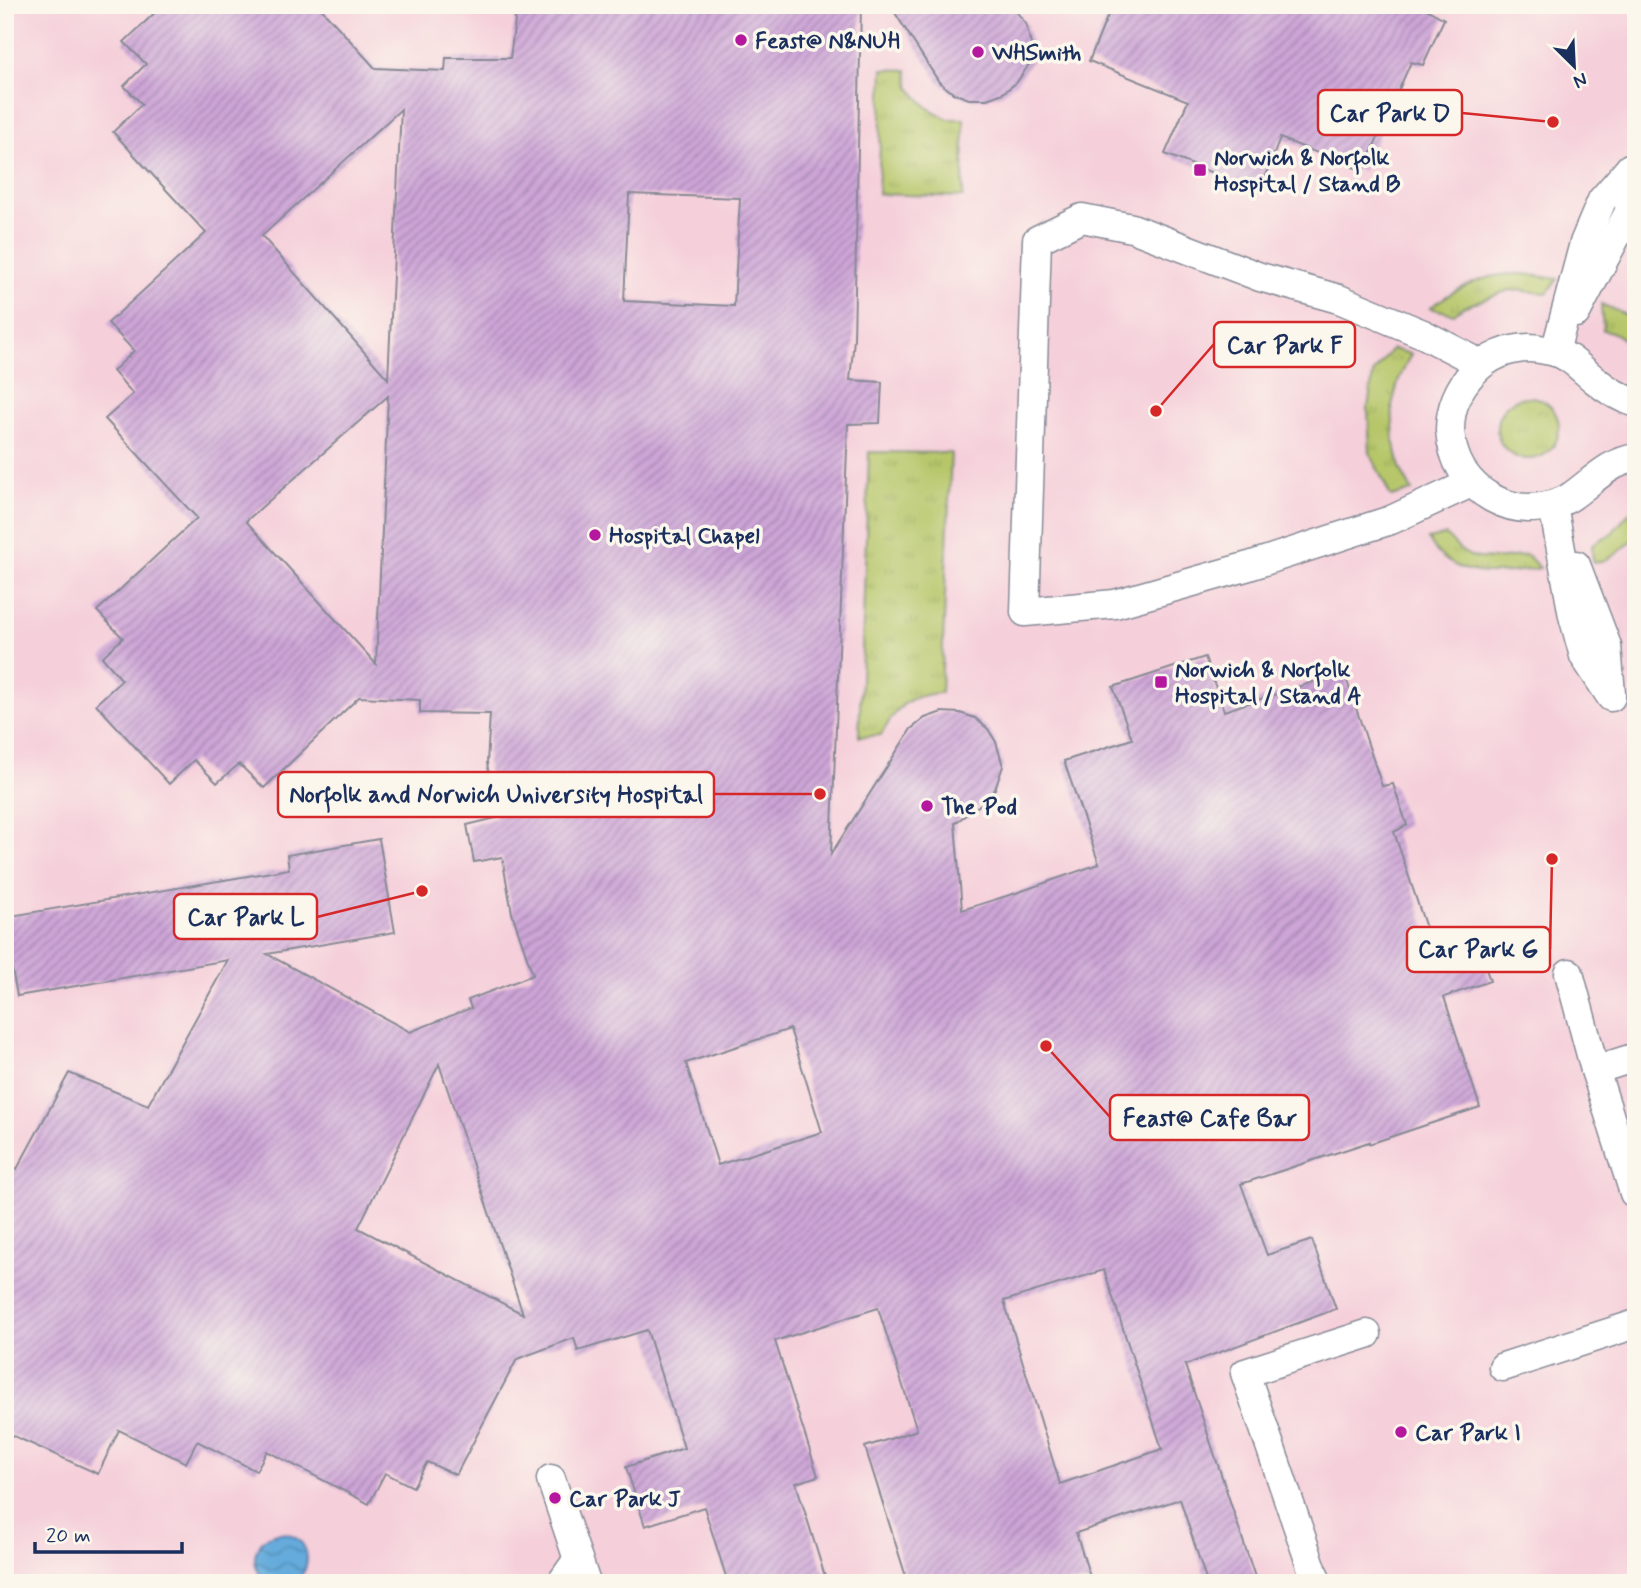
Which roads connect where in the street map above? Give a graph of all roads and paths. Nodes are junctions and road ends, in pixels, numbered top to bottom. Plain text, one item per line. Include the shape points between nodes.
1 (1630, 168) dead end
2 (1555, 352) junction
3 (1481, 364) junction
4 (1636, 403) edge
5 (1636, 458) edge
6 (1471, 483) junction
7 (1553, 505) junction
8 (1611, 697) dead end
9 (1569, 973) dead end
10 (1636, 1057) edge
11 (1595, 1070) junction
12 (1634, 1193) edge
13 (1636, 1324) edge
14 (1367, 1334) dead end
15 (1503, 1367) dead end
16 (551, 1479) dead end
17 (582, 1571) edge
18 (561, 1583) edge
19 (1317, 1583) edge

1 - 2 lane via 1629,212
2 - 3 lane via 1529,348 1502,353
2 - 4 lane via 1577,363 1608,390
3 - 6 lane via 1464,382 1450,416 1456,461
3 - 6 lane via 1339,299 1260,277 1132,228 1082,218 1037,240 1025,612 1115,604 1235,570 1391,520
5 - 7 lane via 1610,466
6 - 7 lane via 1503,504 1527,508
7 - 8 lane via 1584,656
9 - 11 lane
10 - 11 lane
11 - 12 lane
13 - 15 lane
14 - 19 lane via 1245,1373
16 - 17 lane
17 - 18 lane

